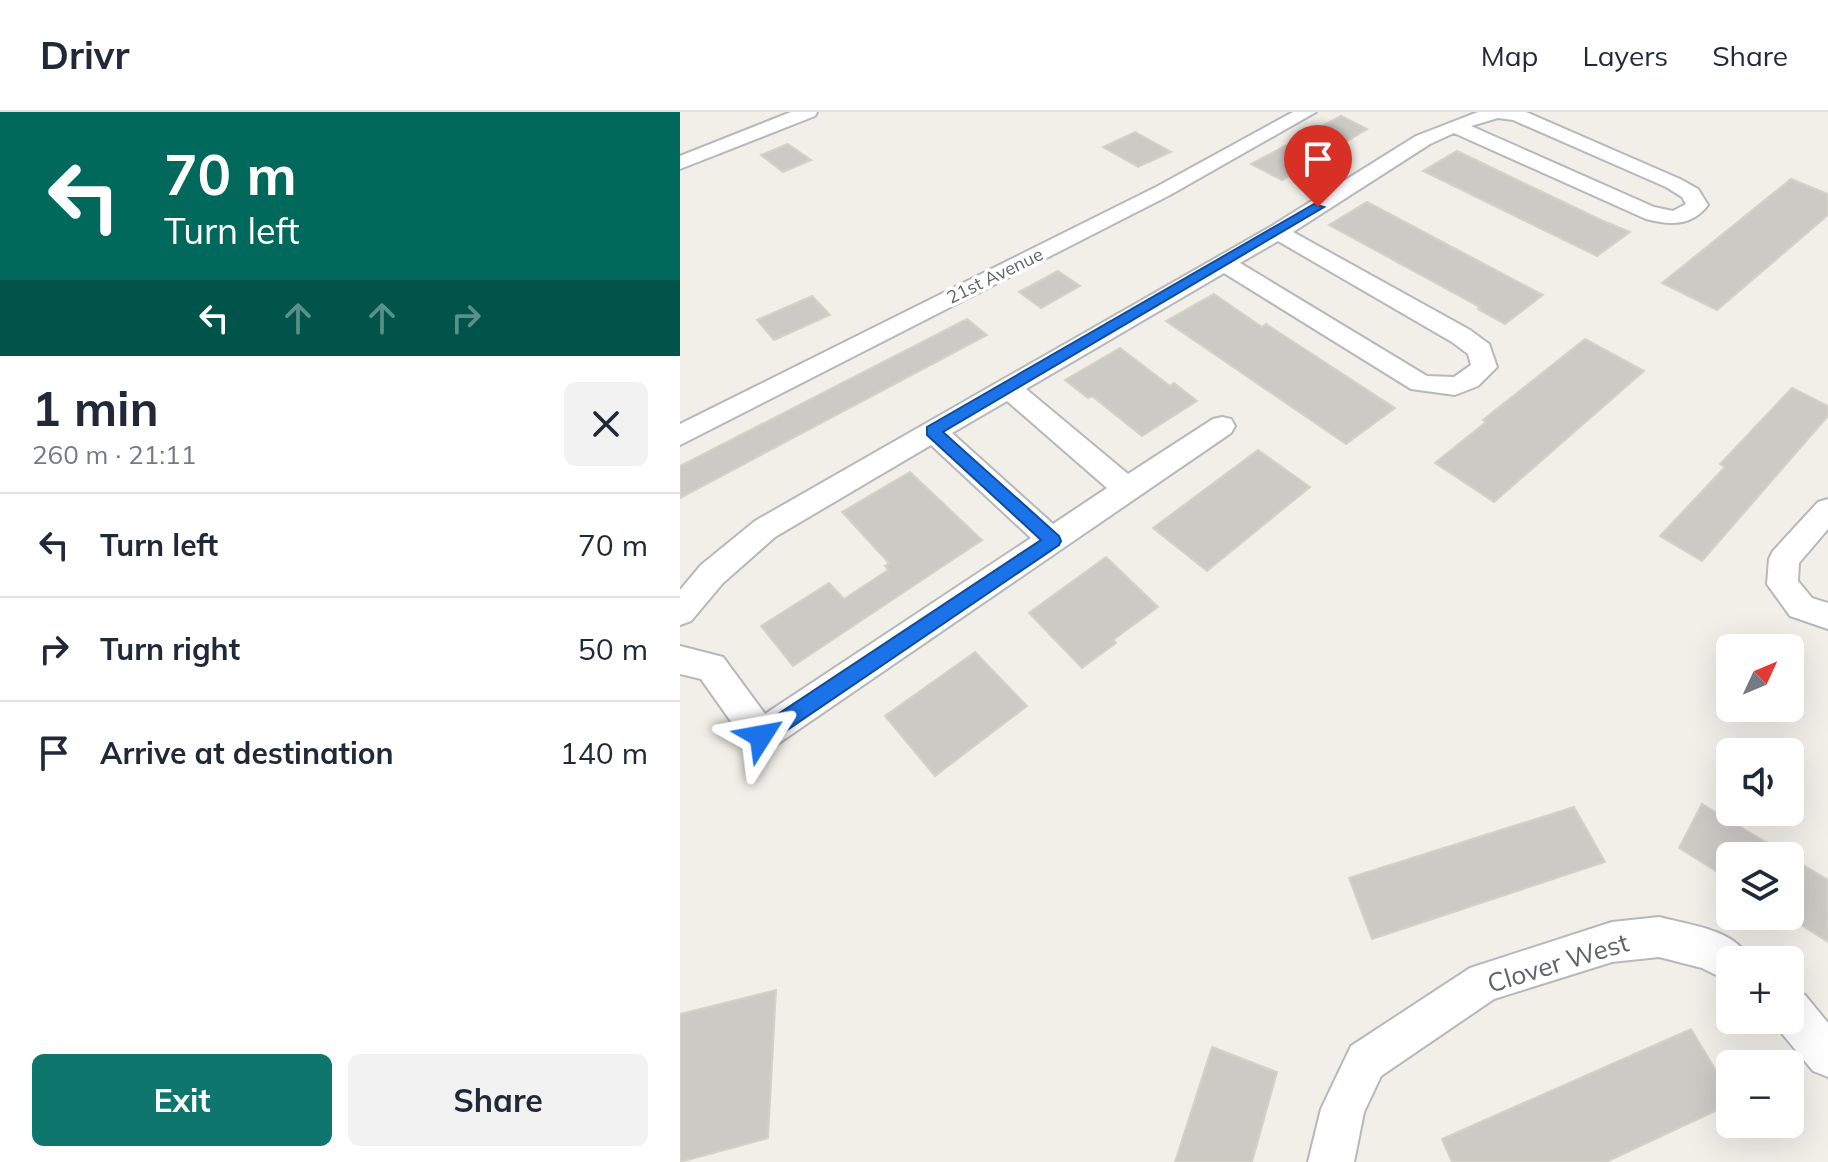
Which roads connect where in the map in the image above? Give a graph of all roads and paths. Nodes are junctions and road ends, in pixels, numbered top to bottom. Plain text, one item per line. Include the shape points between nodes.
1 (808, 112) edge
2 (1307, 112) edge
3 (1453, 126) junction
4 (680, 163) edge
5 (1278, 232) junction
6 (1222, 262) junction
7 (1007, 387) junction
8 (1222, 426) dead end
9 (933, 431) junction
10 (680, 435) edge
11 (1127, 489) junction
12 (1828, 510) edge
13 (1053, 541) junction
14 (680, 612) edge
15 (1828, 616) edge
16 (680, 660) edge
17 (1716, 954) edge
18 (1804, 1027) edge
19 (1828, 1056) edge
20 (1331, 1162) edge

1 - 4 street
2 - 10 street, 21st Avenue via 1163,191
3 - 3 street via 1646,212 1668,219 1688,215 1697,205 1691,193 1673,183 1517,115 1497,112
3 - 5 street
5 - 6 street
5 - 6 street via 1461,336 1480,350 1484,367 1471,381 1447,389 1420,383
6 - 7 street
7 - 9 street
7 - 11 street
8 - 11 street
9 - 13 street
9 - 14 street via 765,529 712,574
11 - 13 street
12 - 15 street via 1784,559 1782,584 1801,607
13 - 16 street via 761,736 711,667
17 - 20 street, Clover West via 1659,937 1612,942 1484,982 1366,1061 1343,1109
18 - 19 street

